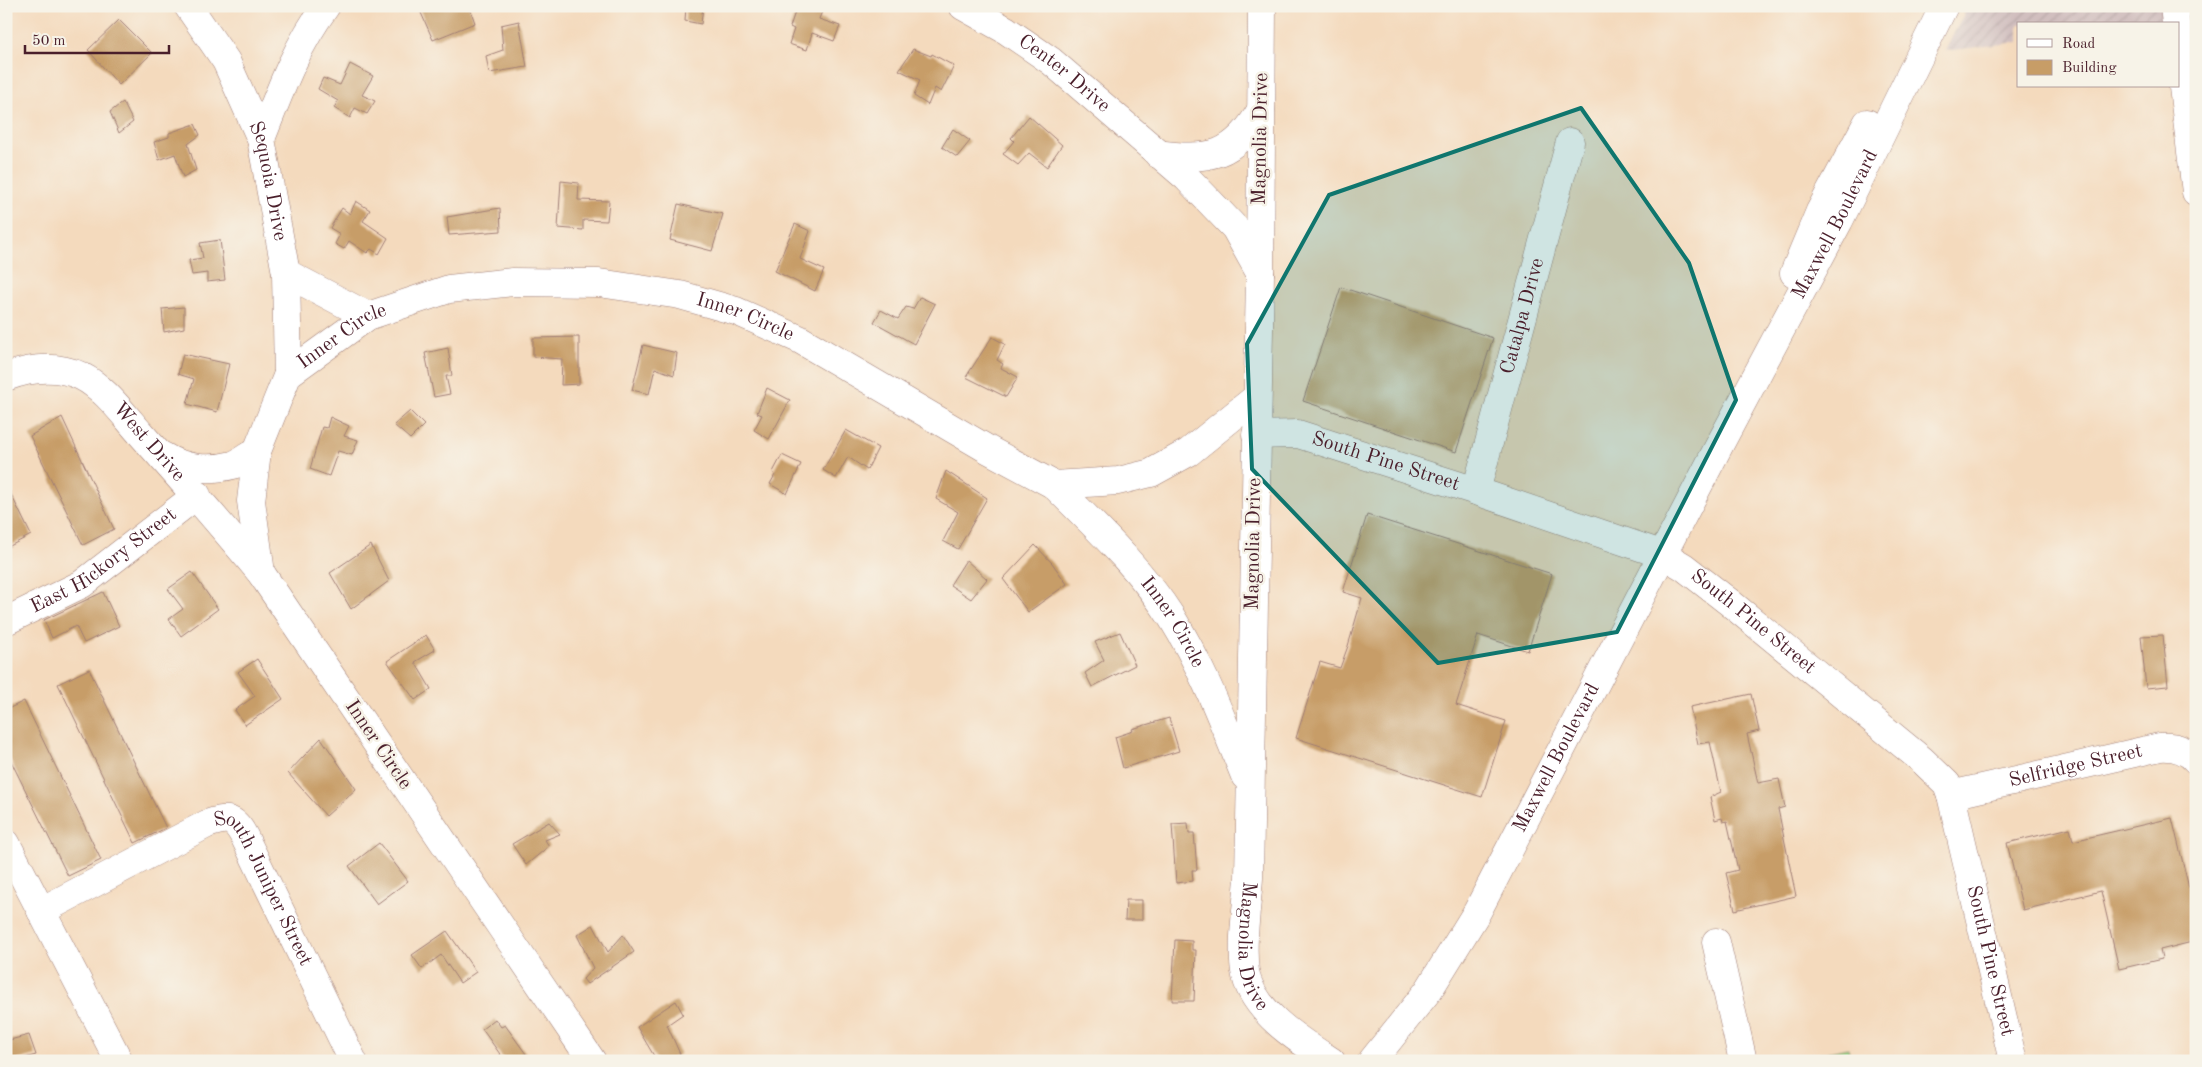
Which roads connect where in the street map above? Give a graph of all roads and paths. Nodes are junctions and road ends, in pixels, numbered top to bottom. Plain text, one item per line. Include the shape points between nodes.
1 (188, 6) edge
2 (326, 6) edge
3 (963, 6) edge
4 (1262, 6) edge
5 (1928, 6) edge
6 (1944, 6) edge
7 (2174, 6) edge
8 (2176, 22) edge
9 (2180, 36) edge
10 (2196, 36) edge
11 (2180, 62) edge
12 (1261, 110) junction
13 (262, 139) junction
14 (1570, 142) dead end
15 (1158, 154) junction
16 (2196, 192) edge
17 (286, 273) junction
18 (1260, 274) junction
19 (368, 316) junction
20 (288, 374) junction
21 (6, 377) edge
22 (1258, 397) junction
23 (1256, 435) junction
24 (1722, 442) junction
25 (257, 450) junction
26 (158, 452) junction
27 (1054, 485) junction
28 (1476, 491) junction
29 (197, 495) junction
30 (1664, 555) junction
31 (261, 573) junction
32 (6, 622) edge
33 (2196, 760) edge
34 (1250, 787) junction
35 (1951, 795) junction
36 (6, 844) edge
37 (41, 911) junction
38 (1716, 942) dead end
39 (1324, 1056) edge
40 (119, 1061) edge
41 (354, 1061) edge
42 (592, 1061) edge
43 (1372, 1061) edge
44 (1743, 1061) edge
45 (2013, 1061) edge

1 - 13 street, Sequoia Drive via 226,61
2 - 13 street via 296,53
3 - 15 street, Center Drive via 1051,61
4 - 12 street, Magnolia Drive
5 - 24 street, Maxwell Boulevard via 1906,42 1882,96 1820,212
6 - 24 street, Maxwell Boulevard via 1840,220
7 - 8 street
9 - 10 street
11 - 16 street
12 - 15 street via 1250,130 1222,151 1188,158
12 - 18 street, Magnolia Drive
13 - 17 street, Sequoia Drive
14 - 28 street, Catalpa Drive
15 - 18 street, Center Drive via 1187,178 1235,228
17 - 19 street
17 - 20 street, Sequoia Drive
18 - 22 street, Magnolia Drive
19 - 20 street, Inner Circle
19 - 27 street, Inner Circle via 449,289 513,282 599,283 680,294 736,311 799,338
20 - 25 street, Inner Circle
21 - 26 street, West Drive via 26,370 43,369 81,376 105,394
22 - 23 street, Magnolia Drive
22 - 27 street via 1189,452 1151,472 1118,481
23 - 28 street, South Pine Street via 1298,434
23 - 34 street, Magnolia Drive
24 - 30 street, Maxwell Boulevard
25 - 26 street via 234,464 192,468 174,463
25 - 31 street, Inner Circle via 251,501
26 - 29 street, West Drive
27 - 34 street, Inner Circle via 1129,561 1172,618 1201,670
28 - 30 street, South Pine Street
29 - 31 street, West Drive
29 - 32 street, East Hickory Street via 82,584
30 - 35 street, South Pine Street via 1729,602 1922,760 1947,784
30 - 43 street, Maxwell Boulevard via 1477,912 1428,991
31 - 42 street, Inner Circle
33 - 35 street, Selfridge Street via 2184,750 2160,747
34 - 39 street, Magnolia Drive via 1245,972 1262,1006 1273,1019
35 - 45 street, South Pine Street
36 - 37 street
37 - 40 street
37 - 41 street, South Juniper Street via 207,824 220,819 230,820 238,824
38 - 44 street

